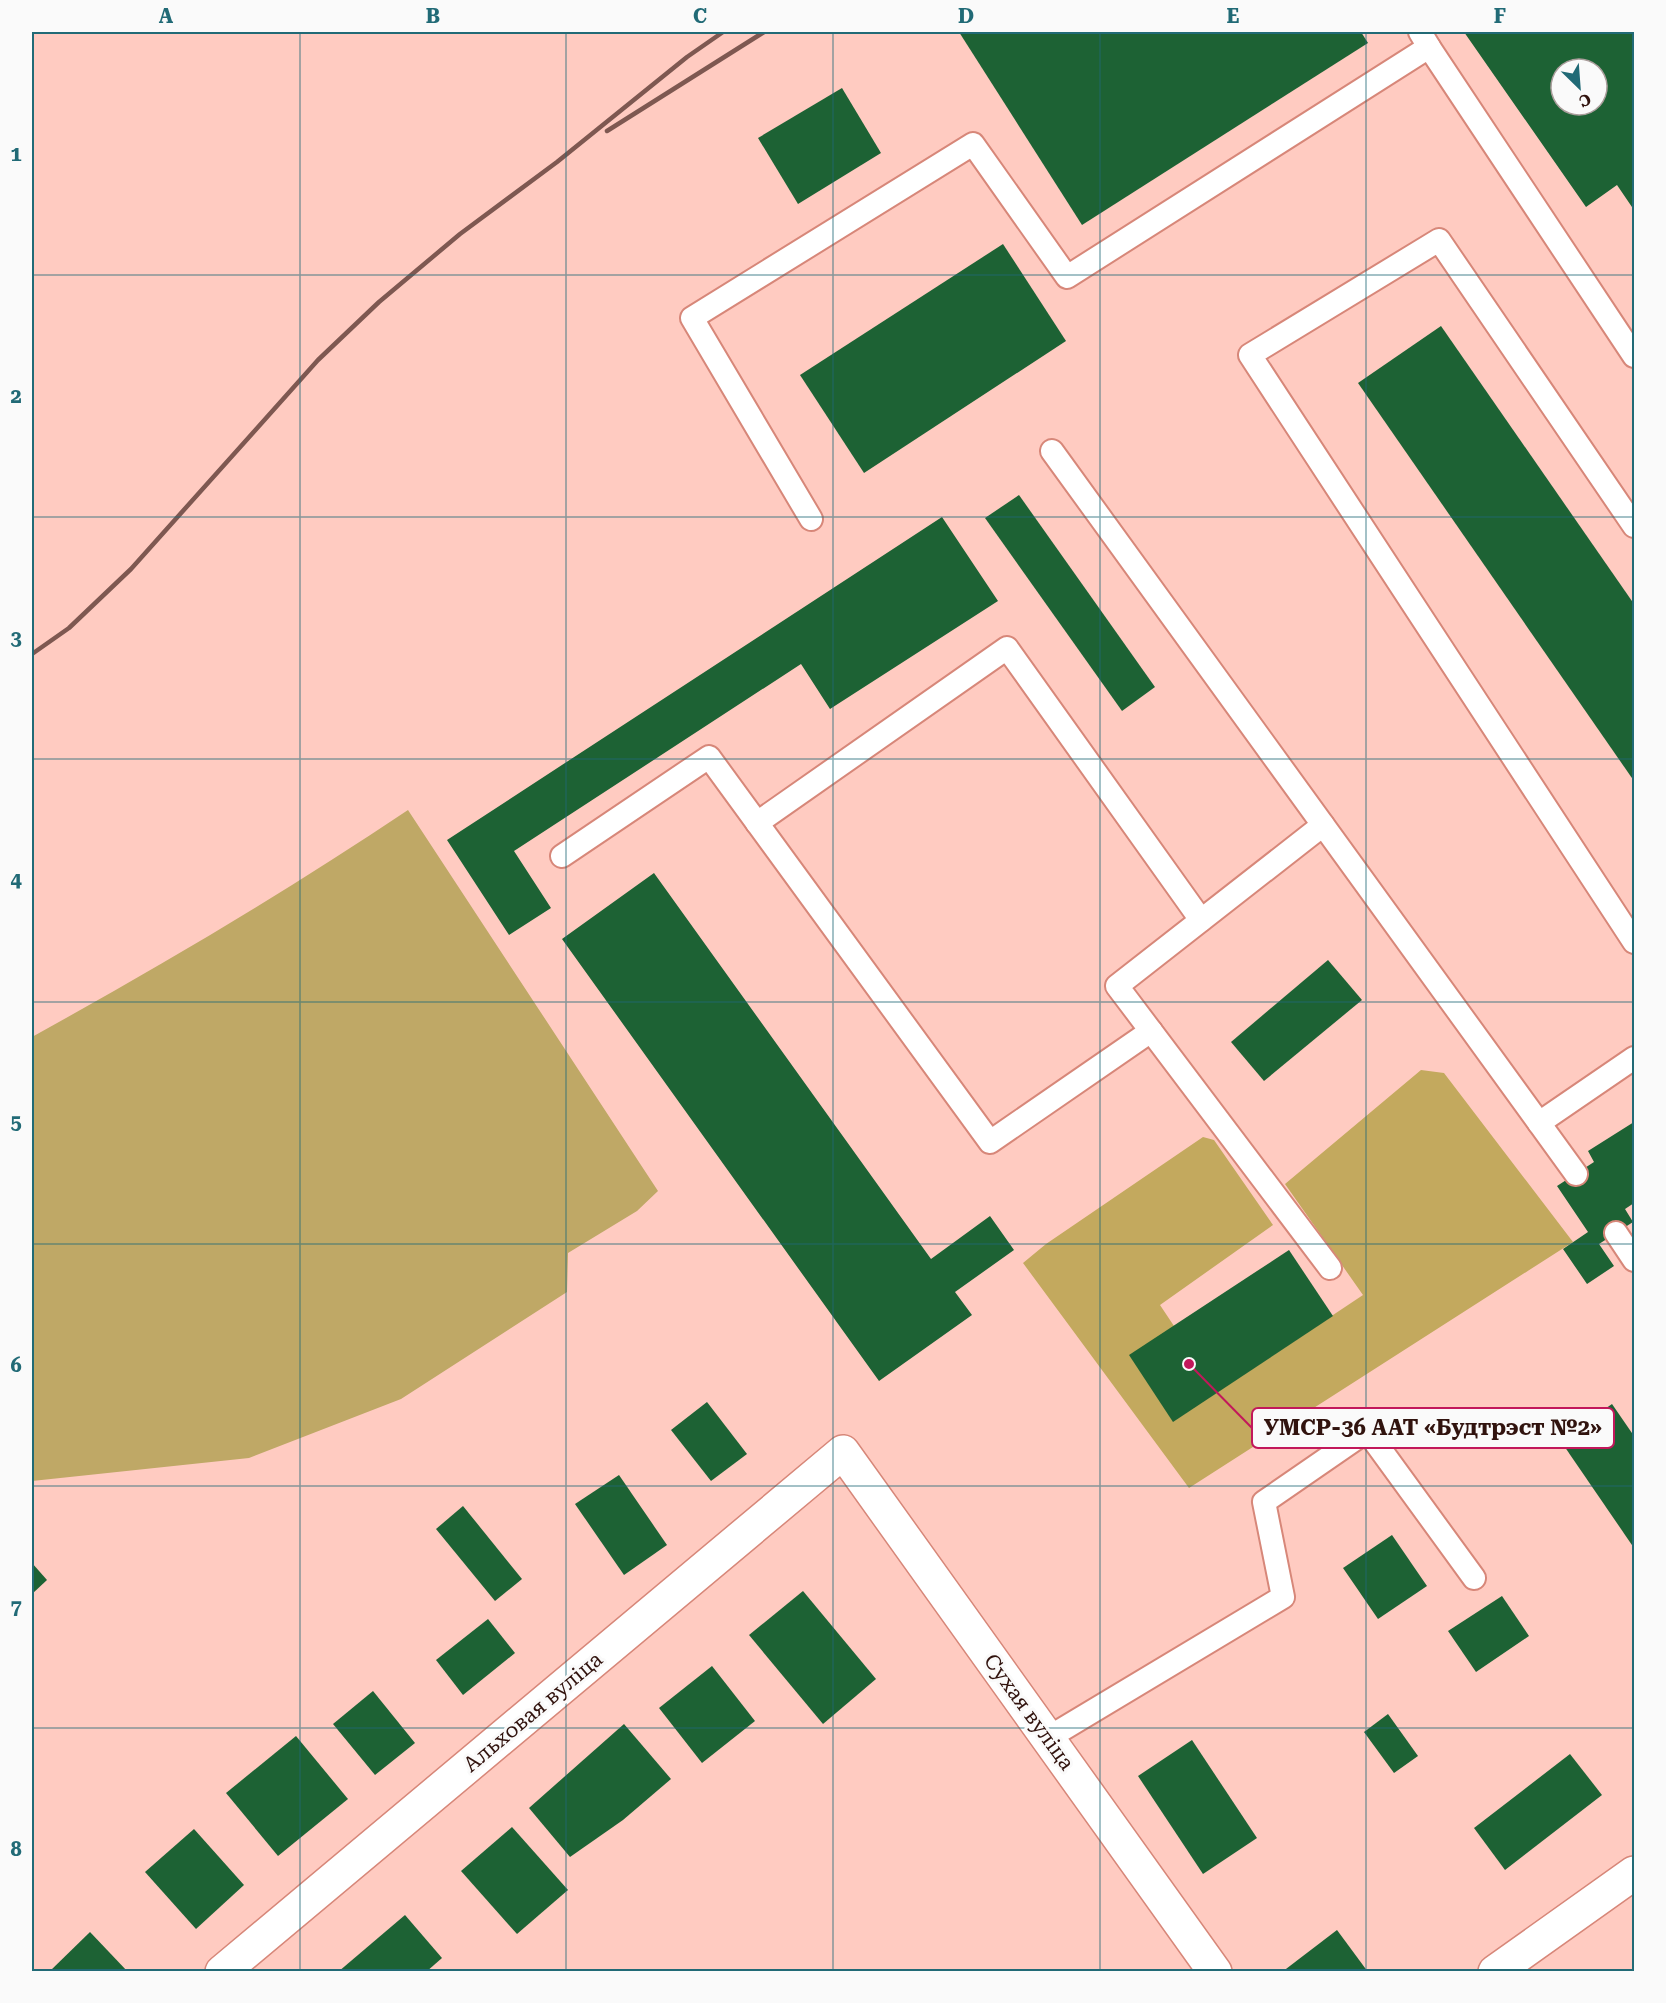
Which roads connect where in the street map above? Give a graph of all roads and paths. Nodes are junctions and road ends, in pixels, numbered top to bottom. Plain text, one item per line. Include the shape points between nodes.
1 (1425, 39) edge
2 (1635, 356) edge
3 (1052, 451) dead end
4 (811, 519) dead end
5 (1635, 526) edge
6 (758, 823) junction
7 (1323, 825) junction
8 (562, 856) dead end
9 (1202, 921) junction
10 (1635, 942) edge
11 (1151, 1030) junction
12 (1635, 1058) edge
13 (1539, 1124) junction
14 (1576, 1174) dead end
15 (1616, 1233) dead end
16 (1635, 1260) edge
17 (1330, 1268) dead end
18 (843, 1452) joint
19 (1474, 1578) dead end
20 (1048, 1738) junction
21 (1635, 1873) edge
22 (222, 1971) edge
23 (1215, 1971) edge
24 (1495, 1971) edge

1 - 2 lane
1 - 4 lane via 1067,277 973,144 692,318
3 - 7 lane
5 - 10 lane via 1439,240 1250,355
6 - 8 lane via 709,757
6 - 9 lane via 1007,648
6 - 11 lane via 990,1142
7 - 9 lane
7 - 13 lane
9 - 11 lane via 1118,987
11 - 17 lane
12 - 13 lane
13 - 14 lane
15 - 16 lane
18 - 20 street, Сухая вуліца
18 - 22 street, Альховая вуліца
19 - 20 lane via 1367,1431 1264,1502 1283,1597
20 - 23 street, Сухая вуліца
21 - 24 street

